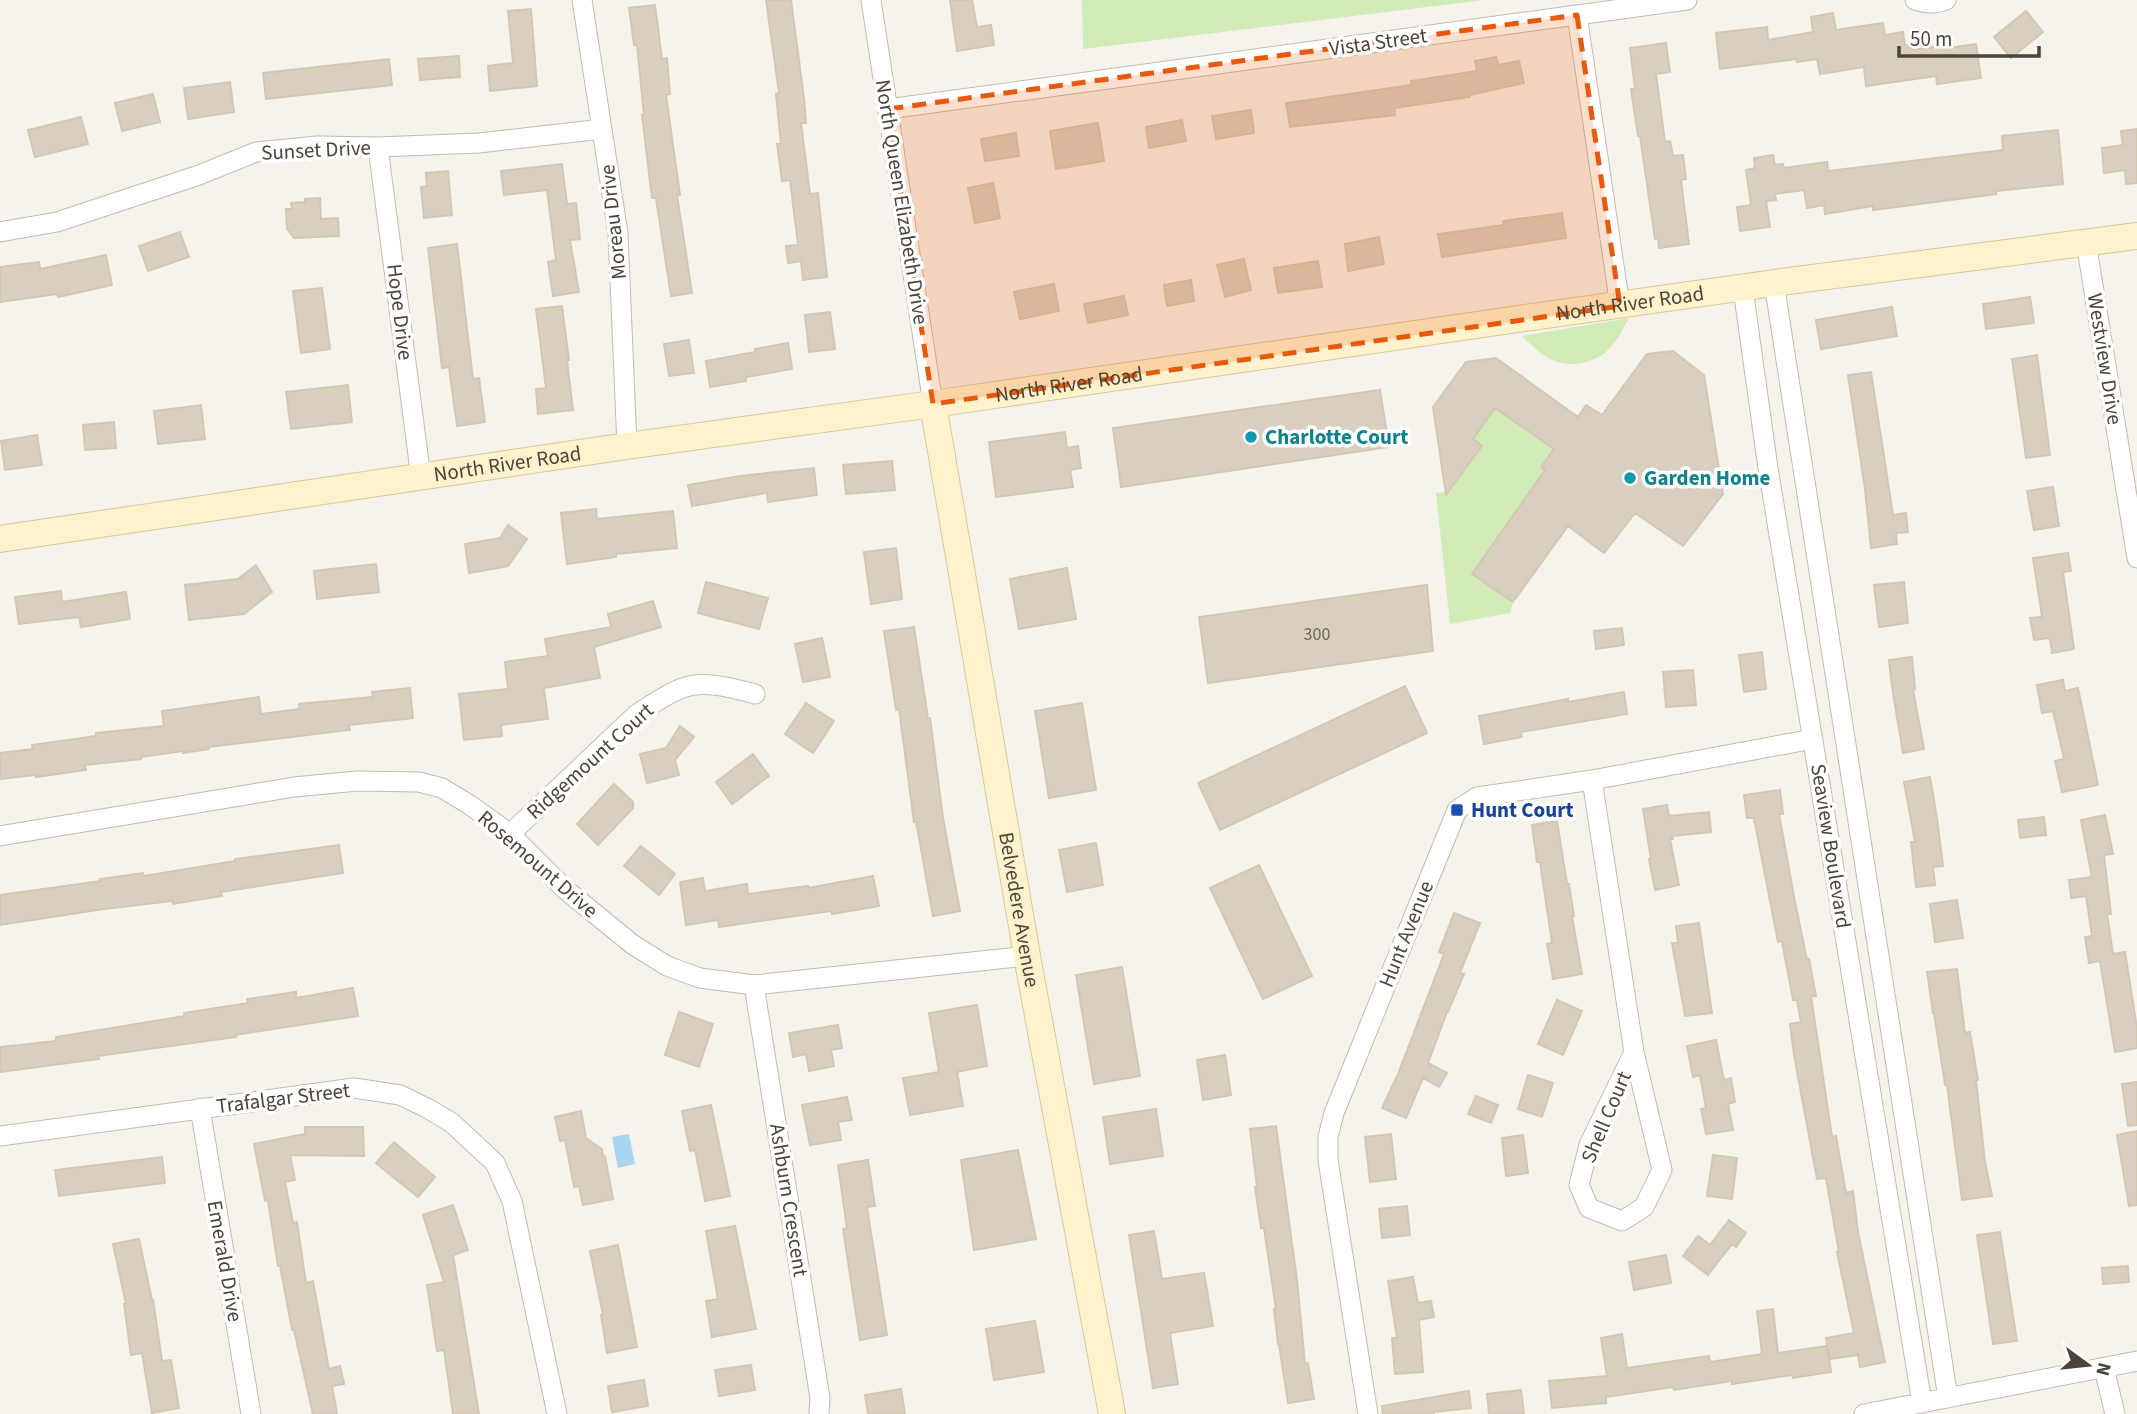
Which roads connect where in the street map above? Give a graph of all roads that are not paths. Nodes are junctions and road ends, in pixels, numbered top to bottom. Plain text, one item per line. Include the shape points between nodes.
1 (582, 0) edge
2 (871, 0) edge
3 (1687, 0) edge
4 (1915, 0) edge
5 (1946, 0) edge
6 (1577, 15) junction
7 (888, 109) junction
8 (602, 129) junction
9 (378, 147) junction
10 (0, 232) edge
11 (2137, 236) edge
12 (2086, 243) junction
13 (1773, 283) junction
14 (1743, 289) junction
15 (1619, 306) junction
16 (933, 404) junction
17 (627, 446) junction
18 (421, 478) junction
19 (0, 539) edge
20 (2137, 558) edge
21 (755, 694) dead end
22 (1813, 739) junction
23 (1592, 780) junction
24 (510, 834) junction
25 (0, 836) edge
26 (1027, 956) junction
27 (754, 985) junction
28 (1634, 1052) junction
29 (200, 1108) junction
30 (0, 1136) edge
31 (2137, 1362) edge
32 (2104, 1368) junction
33 (1948, 1398) junction
34 (1922, 1404) junction
35 (251, 1414) edge
36 (557, 1414) edge
37 (819, 1414) edge
38 (1112, 1414) edge
39 (1368, 1414) edge
40 (1864, 1414) edge
41 (2115, 1414) edge

1 - 8 street, Moreau Drive
2 - 7 street, North Queen Elizabeth Drive
3 - 6 street, Vista Street
4 - 5 street
6 - 7 street, Vista Street
6 - 15 street
7 - 16 street, North Queen Elizabeth Drive
8 - 9 street, Sunset Drive
8 - 17 street, Moreau Drive via 618,233
9 - 10 street, Sunset Drive via 256,152 57,222
9 - 18 street, Hope Drive
11 - 12 main road, North River Road
12 - 13 main road, North River Road
12 - 20 street, Westview Drive
13 - 14 main road, North River Road
13 - 33 street, Seaview Boulevard
14 - 15 main road, North River Road
14 - 22 street, Seaview Boulevard
15 - 16 main road, North River Road
16 - 17 main road, North River Road
16 - 26 main road, Belvedere Avenue
17 - 18 main road, North River Road
18 - 19 main road, North River Road
21 - 24 street, Ridgemount Court via 721,684 682,687 662,698 637,714
22 - 23 street, Hunt Avenue
22 - 34 street, Seaview Boulevard
23 - 28 street, Shell Court
23 - 39 street, Hunt Avenue via 1478,797 1457,810 1334,1113 1328,1160
24 - 25 street, Rosemount Drive via 442,788 419,782 358,781 295,787
24 - 27 street, Rosemount Drive via 566,890 667,966 700,978
26 - 27 street, Rosemount Drive
26 - 38 main road, Belvedere Avenue
27 - 37 street, Ashburn Crescent
28 - 28 street, Shell Court via 1589,1145 1579,1185 1589,1208 1622,1221 1644,1207 1662,1170
29 - 30 street, Trafalgar Street
29 - 35 street, Emerald Drive
29 - 36 street, Trafalgar Street via 354,1088 400,1095 452,1123 495,1163 512,1201
31 - 32 street
32 - 33 street
32 - 41 street
33 - 34 street
34 - 40 street

